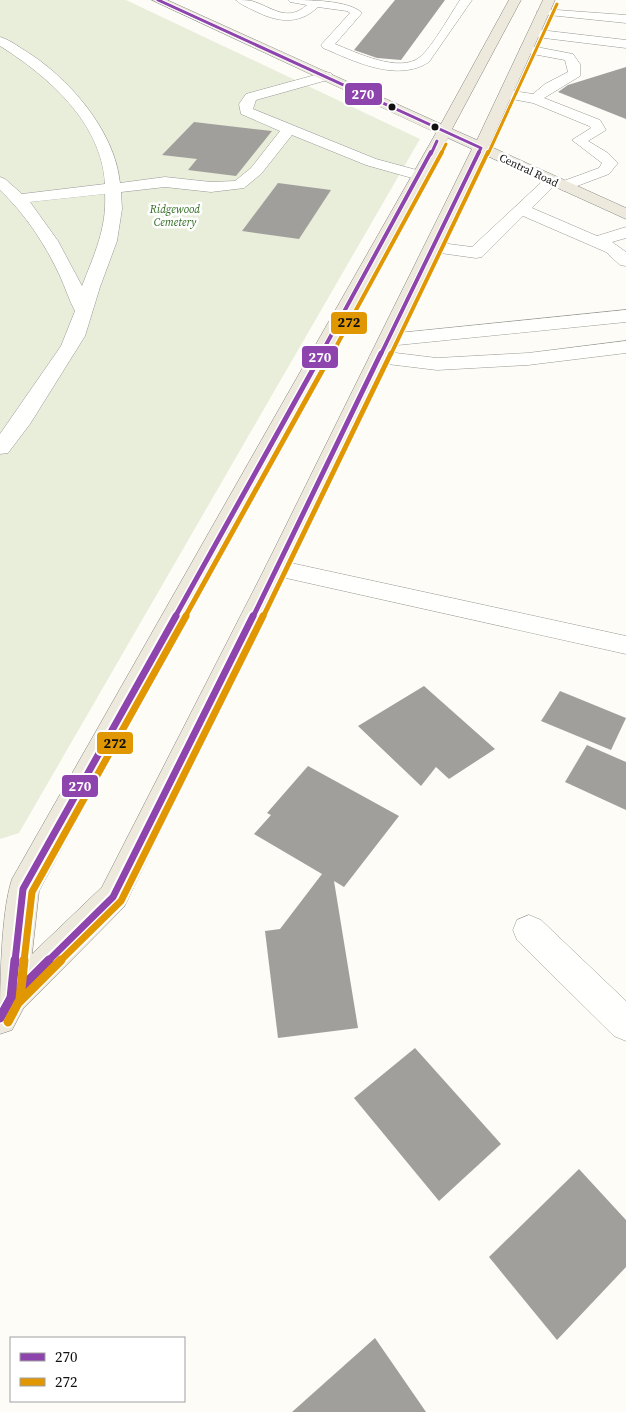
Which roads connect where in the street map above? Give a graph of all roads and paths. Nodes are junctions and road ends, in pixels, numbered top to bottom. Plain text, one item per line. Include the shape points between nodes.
1 (158, 0) edge
2 (242, 0) edge
3 (294, 0) edge
4 (365, 0) edge
5 (466, 0) edge
6 (515, 0) edge
7 (539, 0) edge
8 (549, 0) edge
9 (317, 2) edge
10 (351, 8) junction
11 (626, 19) edge
12 (539, 22) junction
13 (0, 41) edge
14 (626, 44) edge
15 (526, 49) junction
16 (326, 76) junction
17 (506, 94) junction
18 (536, 99) junction
19 (285, 127) junction
20 (443, 130) junction
21 (481, 148) junction
22 (420, 175) junction
23 (0, 182) edge
24 (558, 183) junction
25 (115, 187) junction
26 (18, 199) junction
27 (521, 209) junction
28 (626, 214) edge
29 (626, 232) edge
30 (596, 242) junction
31 (433, 246) junction
32 (626, 261) edge
33 (83, 310) junction
34 (626, 316) edge
35 (626, 347) edge
36 (384, 348) junction
37 (0, 448) edge
38 (277, 568) junction
39 (626, 645) edge
40 (530, 930) dead end
41 (4, 1004) edge
42 (626, 1024) edge

1 - 16 main road, Central Road
2 - 9 street via 289,19 301,16
3 - 9 street
4 - 10 street
5 - 10 street via 419,65 407,67 370,63 327,45 356,13
6 - 20 main road
7 - 12 main road via 533,12
8 - 12 main road
9 - 10 street
11 - 12 street via 605,13
12 - 14 street
12 - 15 main road
13 - 25 street via 31,59 75,101 101,143
15 - 17 main road
15 - 18 street via 569,56 574,64 575,74 546,87
16 - 19 street via 251,97 246,111
16 - 20 main road, Central Road
17 - 18 street
17 - 21 main road
18 - 24 street via 595,123 599,130 579,140 610,163 604,171
19 - 22 street via 371,162
19 - 25 street via 287,131 256,172 239,184 211,187 165,182
20 - 21 main road, Central Road
20 - 22 main road
21 - 24 main road, Central Road
21 - 31 main road
22 - 41 main road via 23,889
23 - 26 street
24 - 27 street
24 - 28 main road, Central Road
25 - 26 street
25 - 33 street via 109,242
26 - 33 street via 62,259
27 - 30 street
27 - 31 street via 476,253
29 - 30 street
30 - 32 street via 612,248
31 - 36 main road
33 - 37 street via 77,332 63,358
34 - 36 street
35 - 36 street via 528,359 437,364
36 - 38 main road
38 - 39 street
38 - 41 main road via 112,897
40 - 42 street

